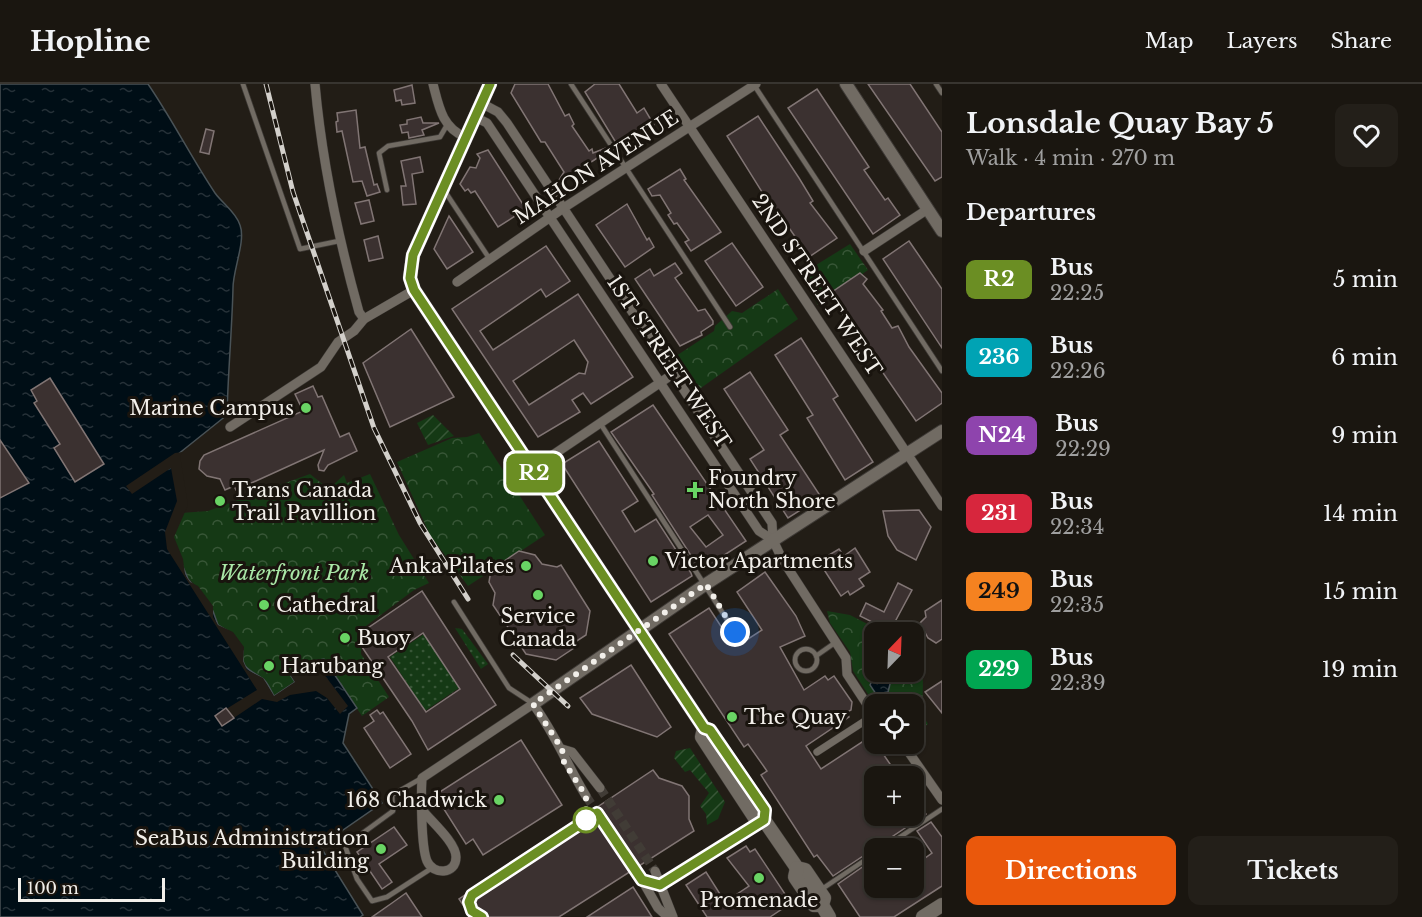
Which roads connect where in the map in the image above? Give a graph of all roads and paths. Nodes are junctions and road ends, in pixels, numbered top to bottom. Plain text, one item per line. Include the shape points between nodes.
1 (243, 84) edge
2 (315, 84) edge
3 (433, 84) edge
4 (490, 84) edge
5 (571, 84) edge
6 (661, 84) edge
7 (754, 84) edge
8 (846, 84) edge
9 (936, 84) edge
10 (942, 93) edge
11 (481, 103) junction
12 (475, 117) junction
13 (447, 125) junction
14 (690, 127) junction
15 (465, 137) junction
16 (625, 167) junction
17 (443, 188) junction
18 (387, 190) dead end
19 (565, 207) junction
20 (928, 209) junction
21 (551, 216) junction
22 (942, 231) edge
23 (339, 241) junction
24 (864, 251) junction
25 (489, 258) junction
26 (457, 282) dead end
27 (414, 290) junction
28 (364, 319) junction
29 (729, 327) dead end
30 (942, 371) edge
31 (673, 374) junction
32 (660, 382) junction
33 (600, 423) junction
34 (230, 427) dead end
35 (942, 431) edge
36 (907, 453) junction
37 (532, 469) junction
38 (942, 507) edge
39 (773, 540) junction
40 (706, 584) junction
41 (454, 602) dead end
42 (639, 630) junction
43 (735, 632) dead end
44 (836, 642) junction
45 (816, 656) junction
46 (864, 701) edge
47 (533, 704) junction
48 (864, 722) edge
49 (562, 749) junction
50 (817, 752) dead end
51 (910, 754) edge
52 (422, 778) junction
53 (600, 788) tunnel mouth
54 (586, 796) tunnel mouth
55 (942, 800) edge
56 (942, 808) edge
57 (424, 812) junction
58 (764, 820) junction
59 (898, 838) edge
60 (864, 861) edge
61 (432, 868) junction
62 (797, 868) junction
63 (655, 872) tunnel mouth
64 (660, 885) junction
65 (819, 891) junction
66 (942, 905) edge
67 (825, 911) edge
68 (668, 917) edge
69 (673, 917) edge
70 (923, 917) edge

1 - 23 lane via 300,249
2 - 23 street
3 - 13 street
4 - 11 main road
5 - 16 lane
6 - 14 street, 2ND STREET WEST
7 - 14 street, MAHON AVENUE
7 - 24 lane
8 - 20 street
9 - 10 lane
11 - 12 main road
11 - 19 street, 1ST STREET WEST via 502,116
12 - 15 main road
12 - 21 street, 1ST STREET WEST via 487,123
13 - 15 street
13 - 18 lane via 440,137 388,146 379,153
14 - 16 street, MAHON AVENUE
14 - 36 street, 2ND STREET WEST
15 - 17 main road
16 - 19 street, MAHON AVENUE
16 - 29 lane
17 - 25 lane
17 - 27 main road via 413,255 410,278
19 - 21 street, MAHON AVENUE
19 - 31 street, 1ST STREET WEST
20 - 22 street
20 - 24 street
21 - 25 street, MAHON AVENUE
21 - 32 street, 1ST STREET WEST
23 - 28 street
24 - 30 lane
25 - 26 street, MAHON AVENUE
27 - 28 street
27 - 37 main road
28 - 34 street via 338,342 321,367
31 - 32 street
31 - 39 street, 1ST STREET WEST via 772,523
32 - 33 street
32 - 39 street, 1ST STREET WEST via 759,531
33 - 37 street
33 - 40 lane
35 - 36 street
36 - 38 street, 2ND STREET WEST
36 - 39 street
37 - 42 main road
39 - 40 street
39 - 44 street
40 - 42 street
40 - 43 lane
41 - 47 lane via 509,688
42 - 47 street
42 - 58 main road via 765,810
44 - 45 lane
44 - 46 street via 846,658 847,674
45 - 45 lane via 810,650 800,650 796,665 810,670
47 - 49 street
47 - 52 street
48 - 50 street
49 - 53 street via 572,752
49 - 54 street via 564,762
51 - 55 street
52 - 57 street
52 - 61 lane via 392,795 393,811 345,846 357,879 372,901 387,897
56 - 59 lane
57 - 61 street via 425,847
57 - 61 street via 456,858 447,871
58 - 62 main road
58 - 64 street
60 - 65 lane
62 - 65 main road via 805,870
62 - 67 main road via 795,877 814,905
63 - 64 street
64 - 68 street via 642,880 658,908
64 - 69 street
65 - 67 main road
66 - 70 main road

